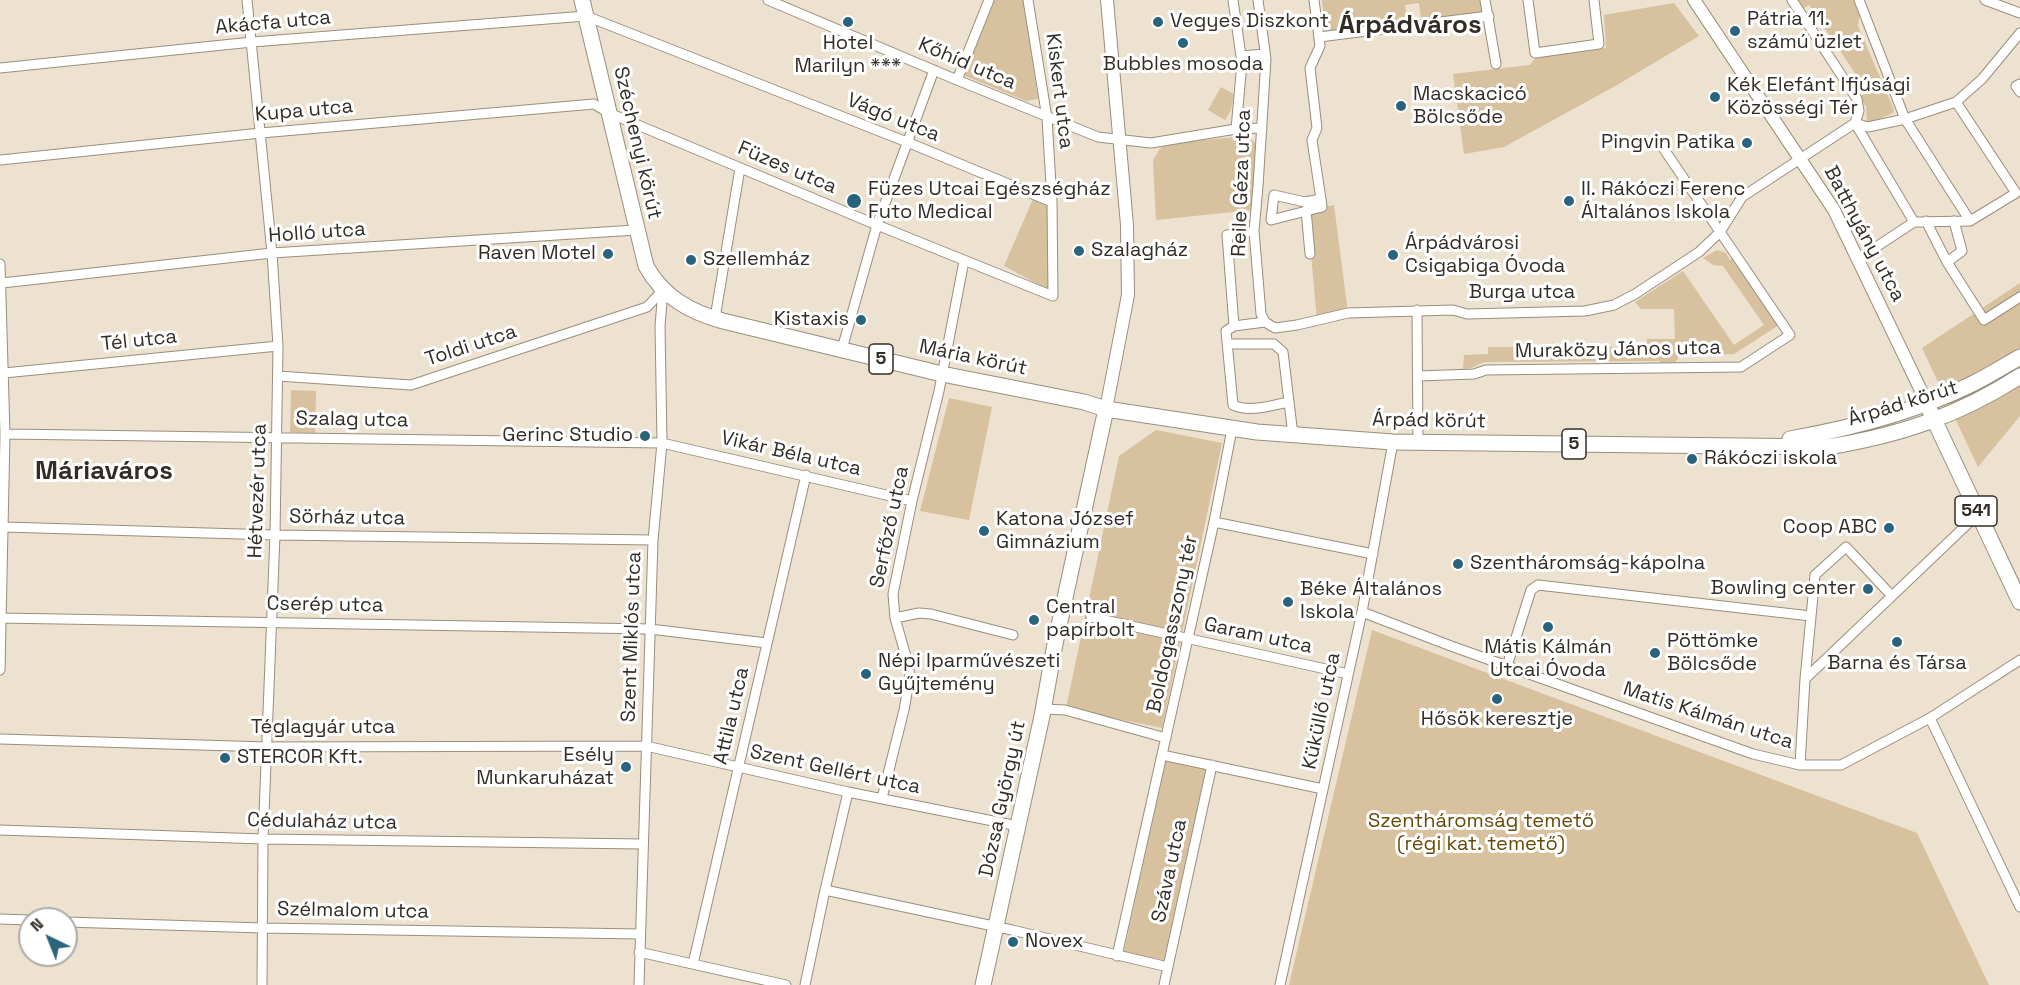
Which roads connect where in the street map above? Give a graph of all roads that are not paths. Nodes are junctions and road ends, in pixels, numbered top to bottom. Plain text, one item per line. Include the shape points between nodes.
1 (247, 0) edge
2 (582, 0) edge
3 (768, 0) edge
4 (989, 0) edge
5 (1028, 0) edge
6 (1107, 0) edge
7 (1233, 0) edge
8 (1258, 0) edge
9 (1314, 0) edge
10 (1485, 0) edge
11 (1528, 0) edge
12 (1594, 0) edge
13 (1694, 0) edge
14 (1792, 0) edge
15 (1859, 0) edge
16 (1985, 0) edge
17 (2020, 13) edge
18 (586, 16) junction
19 (1489, 16) junction
20 (2020, 33) edge
21 (1319, 37) junction
22 (252, 42) junction
23 (1265, 54) junction
24 (1241, 56) junction
25 (1496, 64) dead end
26 (0, 68) edge
27 (934, 70) junction
28 (957, 80) junction
29 (1956, 102) junction
30 (609, 112) junction
31 (1047, 118) junction
32 (1905, 119) junction
33 (1855, 123) junction
34 (1262, 128) junction
35 (1236, 129) junction
36 (261, 133) junction
37 (1657, 140) dead end
38 (1120, 141) junction
39 (907, 142) junction
40 (1800, 158) junction
41 (0, 160) edge
42 (740, 168) junction
43 (1321, 199) junction
44 (1052, 202) junction
45 (1306, 210) junction
46 (1954, 221) junction
47 (1970, 221) junction
48 (1914, 222) junction
49 (1926, 222) junction
50 (877, 225) junction
51 (636, 230) junction
52 (1254, 231) junction
53 (1720, 232) junction
54 (272, 253) junction
55 (1310, 254) dead end
56 (1858, 259) junction
57 (964, 261) junction
58 (1947, 262) junction
59 (0, 264) edge
60 (2, 283) junction
61 (663, 290) junction
62 (1053, 296) joint
63 (2020, 297) edge
64 (1417, 310) junction
65 (715, 318) junction
66 (1263, 318) junction
67 (1234, 326) junction
68 (1227, 344) junction
69 (278, 346) junction
70 (842, 349) junction
71 (2020, 357) edge
72 (4, 373) junction
73 (942, 374) junction
74 (278, 376) junction
75 (1418, 376) junction
76 (2020, 376) edge
77 (1289, 402) junction
78 (1927, 403) junction
79 (1106, 410) junction
80 (1934, 420) junction
81 (1232, 429) junction
82 (5, 434) junction
83 (1293, 435) junction
84 (278, 436) junction
85 (1393, 442) junction
86 (662, 443) junction
87 (1418, 443) junction
88 (1754, 446) junction
89 (806, 476) junction
90 (2, 487) edge
91 (912, 501) junction
92 (1978, 514) junction
93 (1214, 522) junction
94 (4, 528) junction
95 (275, 535) junction
96 (653, 540) junction
97 (1373, 554) junction
98 (1892, 596) junction
99 (2020, 602) edge
100 (1362, 612) junction
101 (1811, 616) junction
102 (1091, 617) dead end
103 (1, 618) edge
104 (895, 618) junction
105 (271, 622) junction
106 (650, 629) junction
107 (1013, 635) dead end
108 (1187, 640) junction
109 (767, 643) junction
110 (2020, 660) edge
111 (1507, 666) junction
112 (0, 670) edge
113 (1348, 674) junction
114 (1805, 679) junction
115 (1044, 709) junction
116 (1930, 718) junction
117 (1166, 738) junction
118 (0, 740) edge
119 (646, 746) junction
120 (267, 747) junction
121 (1162, 755) junction
122 (1212, 765) junction
123 (1800, 765) junction
124 (739, 767) junction
125 (1323, 789) junction
126 (848, 792) junction
127 (882, 798) junction
128 (1018, 826) junction
129 (0, 830) edge
130 (263, 839) junction
131 (643, 844) junction
132 (825, 890) junction
133 (2020, 907) edge
134 (0, 920) edge
135 (18, 920) edge
136 (78, 922) edge
137 (263, 928) junction
138 (996, 928) junction
139 (640, 934) junction
140 (639, 952) junction
141 (1117, 956) junction
142 (693, 964) junction
143 (1168, 967) junction
144 (262, 985) edge
145 (639, 985) edge
146 (786, 985) edge
147 (805, 985) edge
148 (983, 985) edge
149 (1164, 985) edge
150 (1280, 985) edge

1 - 22 street, Hétvezér utca
2 - 18 main road, Széchenyi körút / 5
3 - 27 street, Kőhíd utca
4 - 28 street
5 - 31 street, Kiskert utca
6 - 38 street
7 - 24 street, Reile Géza utca
8 - 23 street, Reile Géza utca
9 - 21 street
10 - 19 street
11 - 12 street via 1535,53 1599,44
13 - 40 street, Batthyány utca
14 - 33 street via 1857,99
15 - 32 street
16 - 17 street
18 - 22 street, Akácfa utca
18 - 30 main road, Széchenyi körút / 5
18 - 39 street, Vágó utca
19 - 21 street
19 - 25 street
20 - 29 street via 1982,79
21 - 43 street via 1320,46 1310,68 1317,128 1312,140
22 - 26 street, Akácfa utca
22 - 36 street, Hétvezér utca
23 - 24 street
23 - 34 street, Reile Géza utca
24 - 35 street, Reile Géza utca
27 - 28 street, Kőhíd utca
27 - 39 street
28 - 31 street, Kőhíd utca
29 - 32 street
29 - 47 street via 2016,193
30 - 36 street, Kupa utca via 594,104
30 - 42 street, Füzes utca
30 - 51 main road, Széchenyi körút / 5
31 - 38 street, Kőhíd utca
31 - 44 street, Kiskert utca
32 - 33 street via 1868,127
32 - 47 street
33 - 40 street, Burga utca
33 - 48 street
34 - 35 street, Kőhíd utca
34 - 52 street, Reile Géza utca
35 - 38 street, Kőhíd utca via 1151,143
36 - 41 street, Kupa utca
36 - 54 street, Hétvezér utca
37 - 53 street, Muraközy János utca
38 - 79 street via 1128,225 1128,295
39 - 44 street, Vágó utca
39 - 50 street
40 - 53 street, Burga utca via 1742,197
40 - 56 street, Batthyány utca via 1834,210
42 - 50 street, Füzes utca
42 - 65 street
43 - 45 street via 1322,207
43 - 45 street via 1305,202 1274,195 1271,220
44 - 62 street, Kiskert utca
45 - 55 street
46 - 47 street
46 - 49 street
46 - 58 street via 1962,251
48 - 49 street
48 - 56 street
49 - 58 street
50 - 57 street, Füzes utca
50 - 70 street
51 - 54 street, Holló utca
51 - 61 main road, Széchenyi körút / 5 via 646,266
52 - 66 street, Reile Géza utca
52 - 67 street via 1227,235
53 - 64 street, Burga utca via 1699,252 1614,305 1553,313
53 - 75 street, Muraközy János utca via 1790,335 1741,368 1486,370
54 - 60 street, Holló utca
54 - 69 street, Hétvezér utca
56 - 78 street, Batthyány utca
57 - 62 street, Füzes utca
57 - 73 street, Serfőző utca
58 - 63 street via 1984,320
59 - 60 street
60 - 72 street
61 - 65 main road, Mária körút / 5 via 696,312
61 - 74 street, Toldi utca via 647,307 411,385
61 - 86 street, Szent Miklós utca
64 - 66 street, Burga utca via 1348,313 1279,327 1271,326
64 - 75 street
65 - 70 main road, Mária körút / 5
66 - 67 street, Burga utca
67 - 68 street via 1226,331
68 - 77 street via 1274,344 1283,352
68 - 77 street via 1233,405 1252,409
69 - 72 street, Tél utca
69 - 74 street, Hétvezér utca
70 - 73 main road, Mária körút / 5
71 - 78 main road, 5
72 - 82 street
73 - 79 main road, Mária körút / 5 via 1075,400
73 - 91 street, Serfőző utca
74 - 84 street, Hétvezér utca
75 - 87 street
76 - 80 main road, Árpád körút / 5 via 1969,406
77 - 83 street
78 - 80 main road, 541
78 - 88 main road, Árpád körút / 5 via 1845,429
79 - 81 main road, Árpád körút / 5
79 - 115 main road, Dózsa György út
80 - 88 main road, Árpád körút / 5 via 1876,438 1828,447
80 - 92 main road, 541
81 - 83 main road, Árpád körút / 5
81 - 93 street, Boldogasszony tér
82 - 84 street, Szalag utca
82 - 90 street
83 - 85 main road, Árpád körút / 5
84 - 86 street, Szalag utca
84 - 95 street, Hétvezér utca
85 - 87 main road, Árpád körút / 5
85 - 97 street, Küküllő utca
86 - 89 street, Vikár Béla utca
86 - 96 street, Szent Miklós utca
87 - 88 main road, Árpád körút / 5
89 - 91 street, Vikár Béla utca
89 - 109 street, Attila utca
90 - 94 street
91 - 104 street, Serfőző utca via 893,594
92 - 98 street
92 - 99 main road, 541
93 - 97 street
93 - 108 street, Boldogasszony tér
94 - 95 street, Sörház utca
94 - 103 street
95 - 96 street, Sörház utca
95 - 105 street, Hétvezér utca
96 - 106 street, Szent Miklós utca
97 - 100 street, Küküllő utca
98 - 101 street via 1846,547 1815,575
98 - 114 street
100 - 111 street, Matis Kálmán utca
100 - 113 street, Küküllő utca
101 - 111 street via 1538,585 1531,590
101 - 114 street
102 - 108 street, Garam utca
103 - 105 street, Cserép utca
103 - 112 street
104 - 107 street via 931,614
104 - 127 street, Serfőző utca via 910,676
105 - 106 street, Cserép utca
105 - 120 street, Hétvezér utca
106 - 109 street, Cserép utca
106 - 119 street, Szent Miklós utca
108 - 113 street, Garam utca
108 - 117 street, Boldogasszony tér
109 - 124 street, Attila utca
110 - 116 street, Matis Kálmán utca
111 - 123 street, Matis Kálmán utca via 1753,754
113 - 125 street, Küküllő utca
114 - 123 street
115 - 117 street, Boldogasszony tér via 1065,710
115 - 128 main road, Dózsa György út
116 - 123 street, Matis Kálmán utca via 1841,765
116 - 133 street
117 - 121 street
118 - 120 street, Téglagyár utca
119 - 120 street, Téglagyár utca
119 - 124 street, Szent Gellért utca
119 - 131 street, Szent Miklós utca
120 - 130 street, Hétvezér utca
121 - 122 street
121 - 141 street
122 - 125 street
122 - 143 street, Száva utca
124 - 126 street, Szent Gellért utca
124 - 142 street, Attila utca
125 - 150 street, Küküllő utca
126 - 127 street, Szent Gellért utca
126 - 132 street
127 - 128 street, Szent Gellért utca
128 - 138 main road, Dózsa György út
129 - 130 street, Cédulaház utca
130 - 131 street, Cédulaház utca
130 - 137 street, Hétvezér utca
131 - 139 street, Szent Miklós utca
132 - 138 street
132 - 147 street
134 - 135 street
136 - 137 street, Szélmalom utca
137 - 139 street, Szélmalom utca
137 - 144 street, Hétvezér utca
138 - 141 street
138 - 148 main road, Dózsa György út
139 - 140 street, Szent Miklós utca
140 - 142 street
140 - 145 street, Szent Miklós utca
141 - 143 street
142 - 146 street
143 - 149 street, Száva utca

